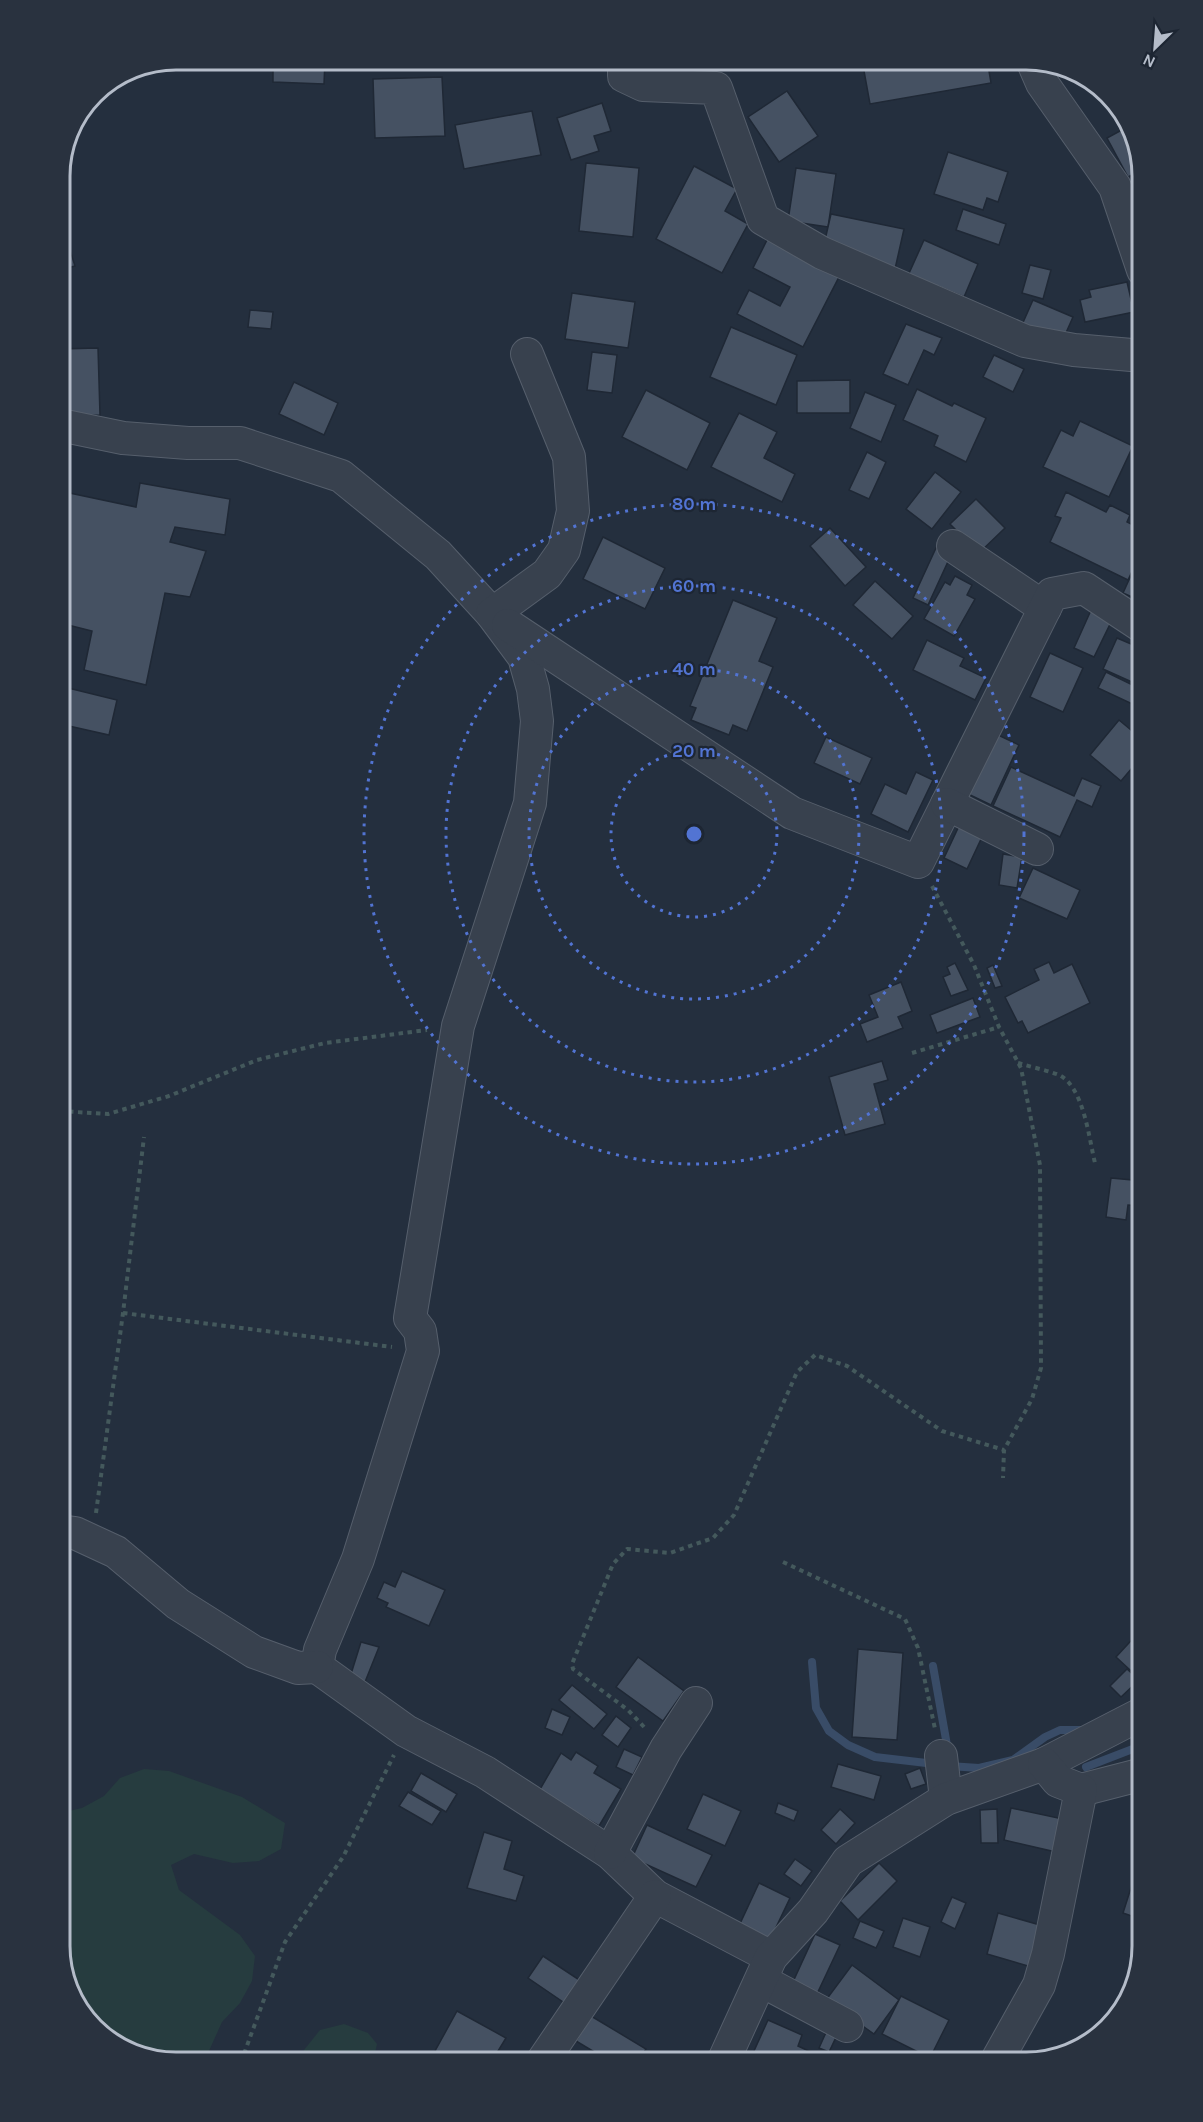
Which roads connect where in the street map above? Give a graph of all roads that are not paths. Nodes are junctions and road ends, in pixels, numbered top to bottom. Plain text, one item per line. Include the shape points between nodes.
1 (624, 71) edge
2 (1037, 72) edge
3 (1132, 238) edge
4 (527, 354) dead end
5 (1132, 355) edge
6 (71, 427) edge
7 (953, 546) dead end
8 (1045, 608) junction
9 (492, 614) junction
10 (1132, 620) edge
11 (947, 804) junction
12 (1037, 849) dead end
13 (70, 1532) edge
14 (317, 1667) junction
15 (696, 1703) dead end
16 (1132, 1719) edge
17 (1044, 1764) junction
18 (1132, 1777) edge
19 (1081, 1790) junction
20 (609, 1853) junction
21 (655, 1896) junction
22 (767, 1969) junction
23 (847, 2026) dead end
24 (549, 2051) edge
25 (728, 2052) edge
26 (1002, 2052) edge

1 - 5 street via 624,76 643,85 716,88 763,219 822,253 1025,341
2 - 3 street via 1115,188
4 - 9 street via 569,457 573,511 564,550 547,574
6 - 9 street via 123,438 240,443 341,476 438,555
7 - 8 street
8 - 10 street via 1052,594 1084,588
8 - 11 street
9 - 11 street via 792,813 918,862
9 - 14 street via 524,657 533,689 537,721 530,802 458,1026 410,1318 420,1332 423,1351 358,1559 320,1650
11 - 12 street
13 - 14 street via 116,1552 178,1604 254,1652 298,1668
14 - 20 street via 406,1731 486,1772
15 - 20 street
16 - 17 street
17 - 19 street via 1058,1781
17 - 22 street via 944,1777 848,1861
18 - 19 street
19 - 26 street via 1039,1985
20 - 21 street
21 - 22 street
21 - 24 street
22 - 23 street
22 - 25 street

